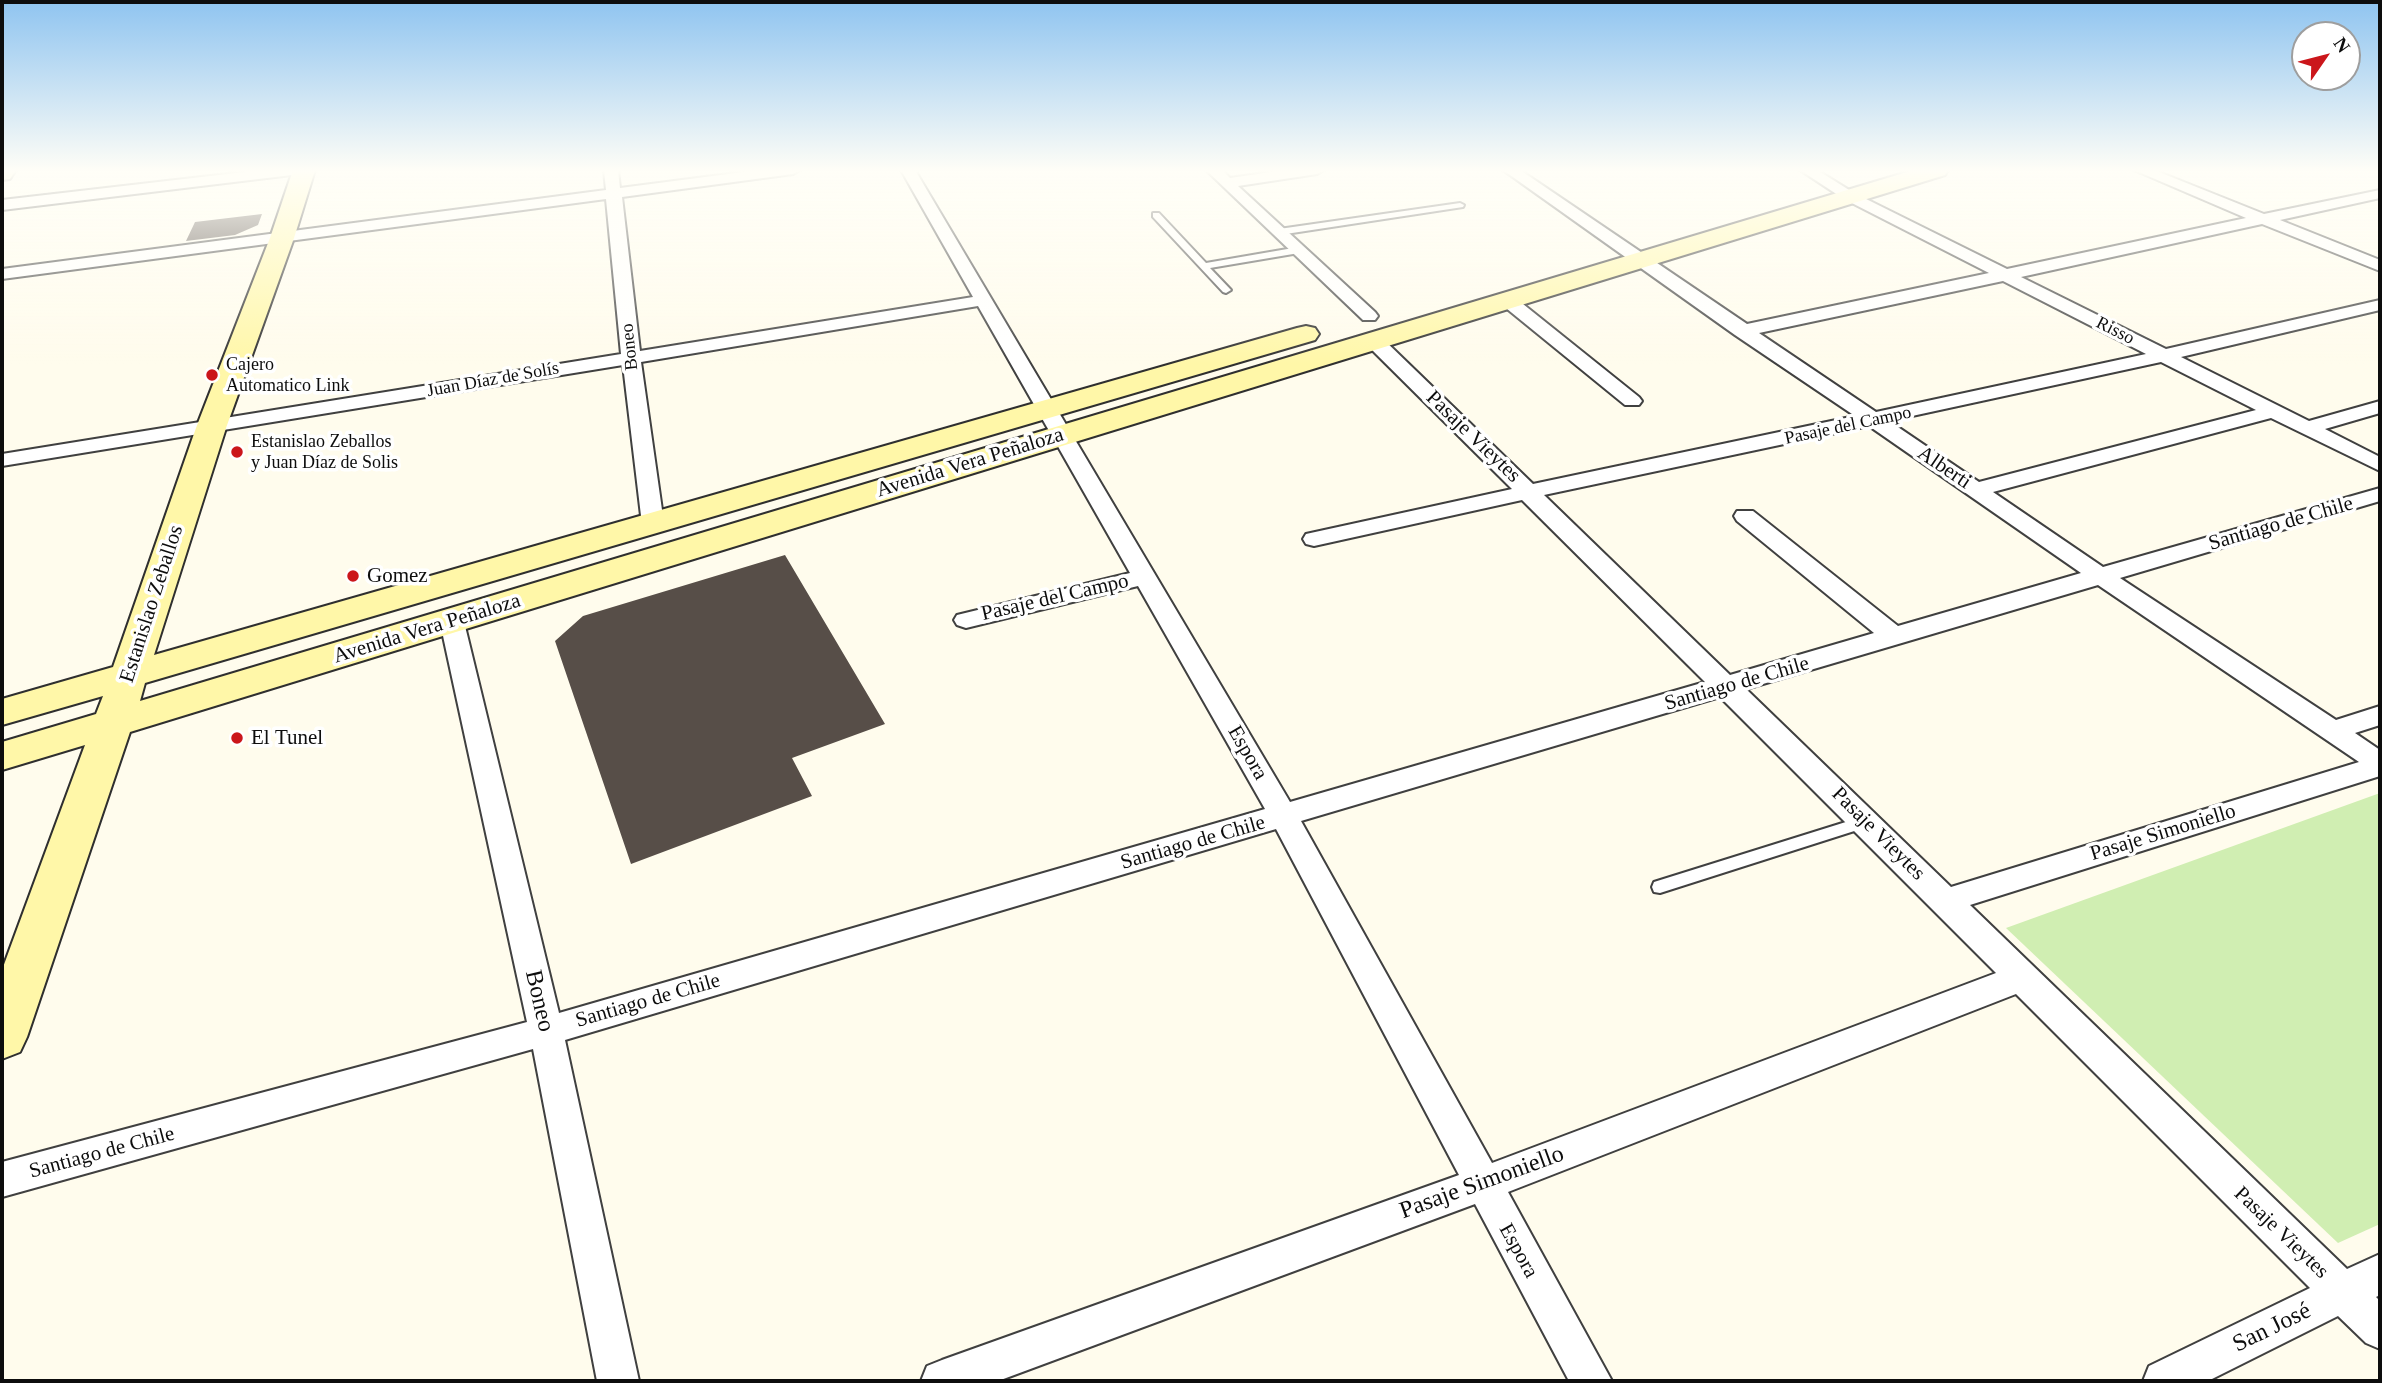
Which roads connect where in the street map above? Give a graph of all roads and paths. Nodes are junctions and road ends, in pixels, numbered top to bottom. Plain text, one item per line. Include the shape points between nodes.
1 (283, 235) edge
2 (308, 235) edge
3 (618, 235) edge
4 (946, 235) edge
5 (1174, 235) edge
6 (1282, 235) edge
7 (1602, 235) edge
8 (1674, 235) edge
9 (1932, 235) edge
10 (2186, 235) edge
11 (2301, 235) edge
12 (282, 238) junction
13 (1299, 250) junction
14 (1626, 251) junction
15 (1204, 266) junction
16 (2380, 266) edge
17 (2, 274) edge
18 (2008, 276) junction
19 (1226, 290) dead end
20 (985, 300) junction
21 (1507, 300) junction
22 (2380, 306) edge
23 (1371, 328) junction
24 (1741, 331) junction
25 (631, 357) junction
26 (2167, 357) junction
27 (1632, 401) dead end
28 (2380, 407) edge
29 (1047, 408) junction
30 (2274, 411) junction
31 (1874, 420) junction
32 (211, 428) junction
33 (2306, 428) junction
34 (1064, 434) junction
35 (2, 460) edge
36 (2380, 465) edge
37 (1528, 490) junction
38 (1975, 490) junction
39 (2380, 494) edge
40 (1745, 516) dead end
41 (653, 524) junction
42 (1314, 539) dead end
43 (2101, 576) junction
44 (1144, 577) junction
45 (966, 620) dead end
46 (452, 622) junction
47 (1895, 637) junction
48 (128, 675) junction
49 (1727, 686) junction
50 (2, 712) edge
51 (2380, 715) edge
52 (113, 723) junction
53 (2333, 731) junction
54 (2, 756) edge
55 (2380, 764) edge
56 (1284, 817) junction
57 (1865, 822) junction
58 (1660, 887) dead end
59 (1945, 901) junction
60 (14, 969) edge
61 (2020, 978) junction
62 (546, 1031) junction
63 (2, 1037) edge
64 (2, 1180) edge
65 (1482, 1184) junction
66 (2380, 1274) edge
67 (2343, 1293) junction
68 (2380, 1329) edge
69 (618, 1381) edge
70 (942, 1381) edge
71 (1591, 1381) edge
72 (2164, 1381) edge

1 - 12 main road, Estanislao Zeballos
2 - 12 street
3 - 25 street, Boneo
4 - 20 street, Espora
5 - 15 lane
6 - 13 street, Pasaje Vieytes
7 - 14 street, Alberti
8 - 14 main road, Avenida Vera Peñaloza
9 - 18 street, Risso
10 - 18 street
11 - 16 street
12 - 17 street
12 - 32 main road, Estanislao Zeballos
13 - 15 lane
13 - 23 street, Pasaje Vieytes
14 - 21 main road, Avenida Vera Peñaloza
14 - 23 main road, Avenida Vera Peñaloza
14 - 24 street, Alberti
15 - 19 lane
18 - 24 street
18 - 26 street, Risso
20 - 25 street, Juan Díaz de Solís
20 - 29 street, Espora
21 - 23 main road, Avenida Vera Peñaloza
21 - 27 street
22 - 26 street, Pasaje del Campo
23 - 29 main road, Avenida Vera Peñaloza
23 - 34 main road, Avenida Vera Peñaloza
23 - 37 street, Pasaje Vieytes
24 - 31 street, Alberti
25 - 32 street, Juan Díaz de Solís
25 - 41 street, Boneo
26 - 30 street, Risso
26 - 31 street, Pasaje del Campo
28 - 33 street
29 - 34 street, Espora
29 - 41 main road, Avenida Vera Peñaloza
30 - 33 street, Risso
30 - 38 street
31 - 37 street, Pasaje del Campo
31 - 38 street, Alberti
32 - 35 street, Juan Díaz de Solís
32 - 48 main road, Estanislao Zeballos
33 - 36 street, Risso
34 - 44 street, Espora
34 - 46 main road, Avenida Vera Peñaloza
37 - 42 street, Pasaje del Campo
37 - 49 street, Pasaje Vieytes
38 - 43 street, Alberti
39 - 43 street, Santiago de Chile
40 - 47 street
41 - 48 main road, Avenida Vera Peñaloza
43 - 47 street, Santiago de Chile
43 - 53 street, Alberti
44 - 45 street, Pasaje del Campo
44 - 56 street, Espora
46 - 52 main road, Avenida Vera Peñaloza
46 - 62 street, Boneo
47 - 49 street, Santiago de Chile
48 - 50 main road, Avenida Vera Peñaloza
48 - 52 main road, Estanislao Zeballos
49 - 56 street, Santiago de Chile
49 - 57 street, Pasaje Vieytes
51 - 53 street
52 - 54 main road, Avenida Vera Peñaloza
52 - 60 main road, Estanislao Zeballos
53 - 55 street, Alberti
55 - 59 street, Pasaje Simoniello
56 - 62 street, Santiago de Chile
56 - 65 street, Espora
57 - 58 lane
57 - 59 street, Pasaje Vieytes
59 - 61 street, Pasaje Vieytes
60 - 63 main road, Estanislao Zeballos
61 - 65 street, Pasaje Simoniello
61 - 67 street, Pasaje Vieytes
62 - 64 street, Santiago de Chile
62 - 69 street, Boneo
65 - 70 street, Pasaje Simoniello
65 - 71 street, Espora
66 - 67 street, San José
67 - 68 street, Pasaje Vieytes
67 - 72 street, San José

